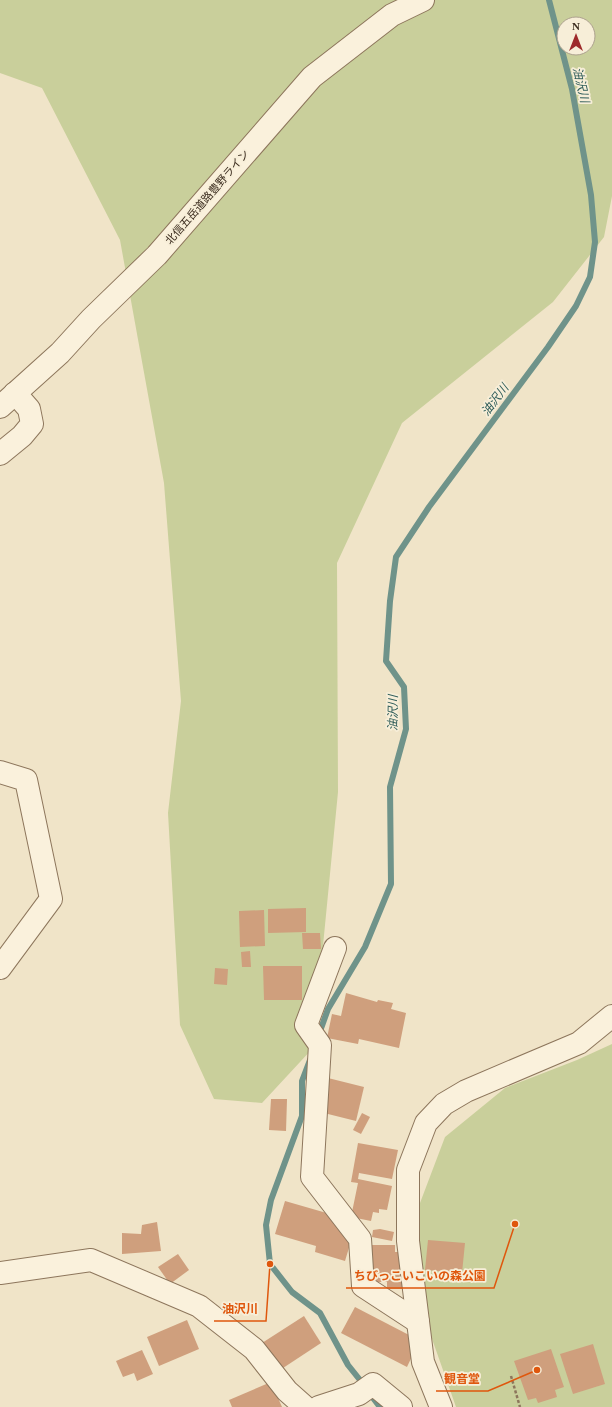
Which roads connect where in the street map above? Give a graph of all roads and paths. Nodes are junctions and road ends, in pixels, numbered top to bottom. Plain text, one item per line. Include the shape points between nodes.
1 (423, 0) edge
2 (8, 400) edge
3 (0, 454) edge
4 (0, 772) edge
5 (335, 948) dead end
6 (0, 968) edge
7 (612, 1016) edge
8 (0, 1273) edge
9 (418, 1322) junction
10 (512, 1376) dead end
11 (305, 1407) edge
12 (319, 1407) edge
13 (401, 1407) edge
14 (441, 1407) edge
15 (520, 1407) edge

1 - 2 street, 北信五岳道路豊野ライン via 392,15 312,77 157,255 60,353
2 - 3 street via 29,409 32,424
4 - 6 street via 26,780 51,899
5 - 9 street via 306,1025 320,1045 312,1177 360,1240 363,1286
7 - 9 street via 579,1043 444,1104 426,1123 408,1170 408,1240
8 - 11 street via 91,1260 199,1306 254,1349 287,1391
9 - 14 street via 423,1362
10 - 15 path
12 - 13 street via 366,1389

